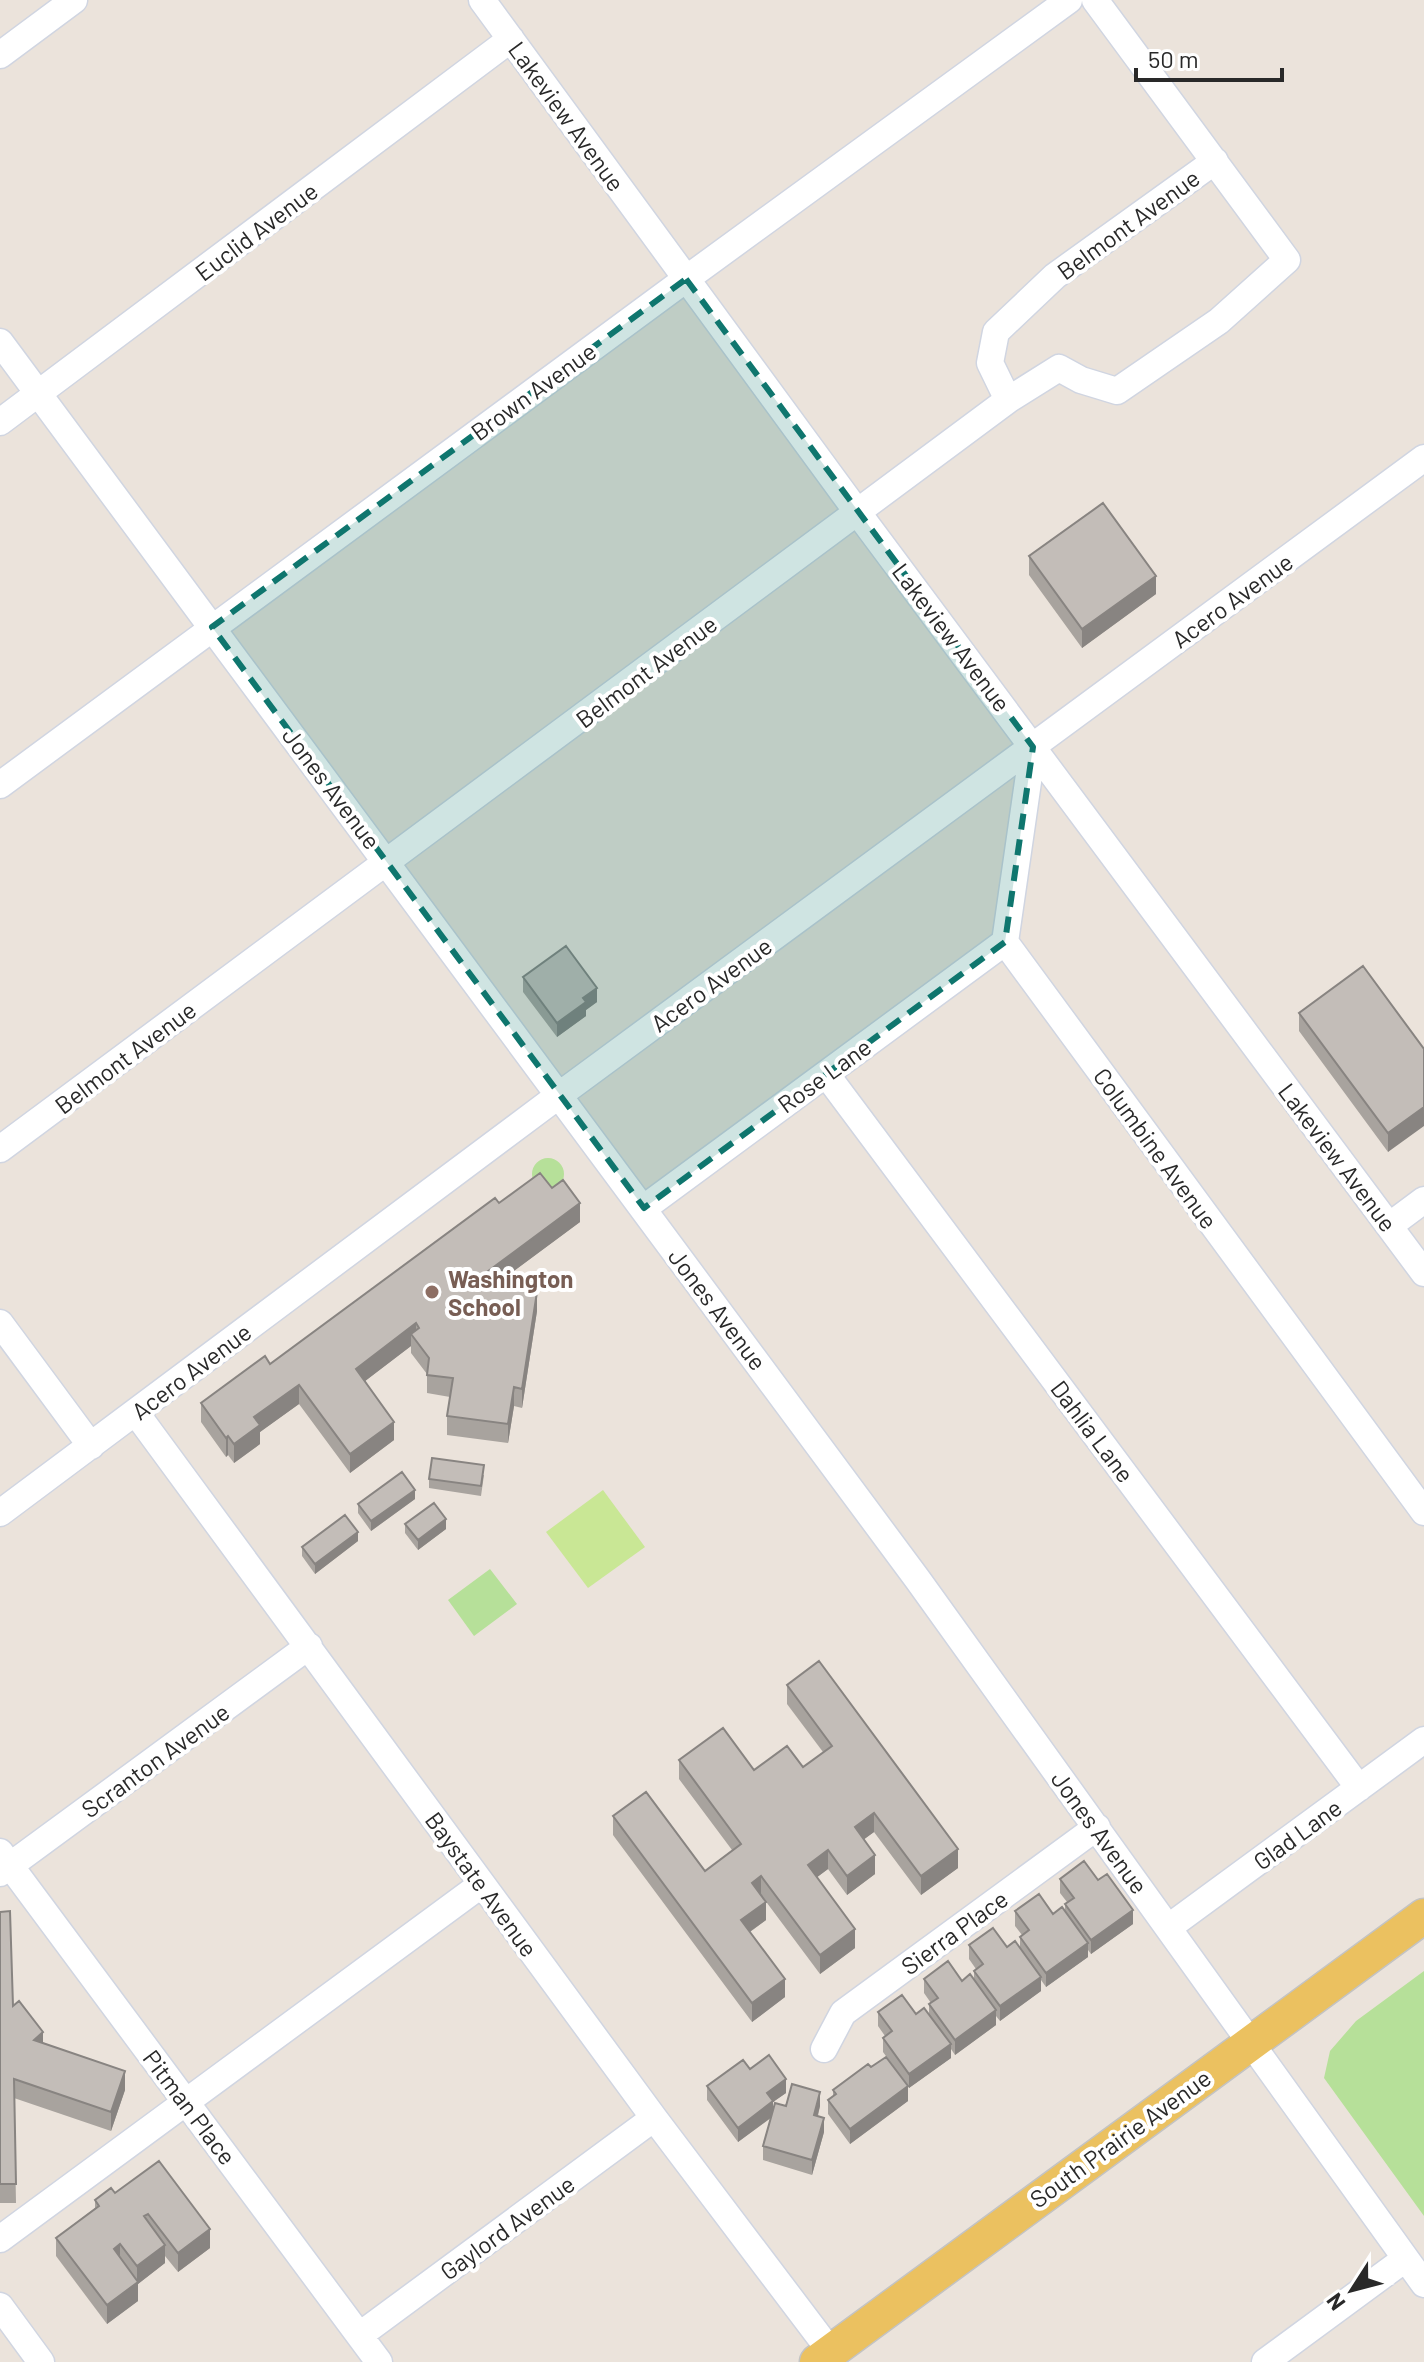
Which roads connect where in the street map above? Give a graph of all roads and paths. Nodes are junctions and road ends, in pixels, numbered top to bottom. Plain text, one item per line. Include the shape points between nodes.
1 (74, 0) edge
2 (482, 0) edge
3 (1069, 0) edge
4 (1095, 0) edge
5 (511, 39) junction
6 (0, 55) edge
7 (1215, 161) junction
8 (686, 279) junction
9 (0, 342) edge
10 (38, 394) junction
11 (1008, 400) junction
12 (0, 422) edge
13 (1424, 458) edge
14 (858, 513) junction
15 (212, 627) junction
16 (1033, 747) junction
17 (0, 785) edge
18 (388, 862) junction
19 (1005, 942) junction
20 (826, 1074) junction
21 (558, 1096) junction
22 (0, 1149) edge
23 (1424, 1200) edge
24 (644, 1208) junction
25 (1389, 1226) junction
26 (1424, 1273) edge
27 (0, 1323) edge
28 (136, 1413) junction
29 (91, 1446) junction
30 (1424, 1512) edge
31 (0, 1513) edge
32 (309, 1646) junction
33 (1424, 1740) edge
34 (1359, 1788) junction
35 (1097, 1827) junction
36 (3, 1864) edge
37 (482, 1884) junction
38 (1424, 1916) edge
39 (1169, 1927) junction
40 (1251, 2043) junction
41 (824, 2049) dead end
42 (187, 2102) junction
43 (654, 2118) junction
44 (0, 2239) edge
45 (1405, 2259) junction
46 (1424, 2284) edge
47 (0, 2306) edge
48 (360, 2335) junction
49 (824, 2357) edge
50 (41, 2362) edge
51 (379, 2362) edge
52 (1265, 2362) edge

1 - 6 street
2 - 5 street, Lakeview Avenue
3 - 8 street, Brown Avenue
4 - 7 street
5 - 8 street, Lakeview Avenue
5 - 10 street, Euclid Avenue
7 - 11 street, Belmont Avenue via 1055,276 996,332 990,363
7 - 11 street via 1287,260 1219,321 1117,391 1059,368
8 - 14 street, Lakeview Avenue
8 - 15 street, Brown Avenue
9 - 10 street, Jones Avenue
10 - 12 street, Euclid Avenue
10 - 15 street, Jones Avenue
11 - 14 street, Belmont Avenue
13 - 16 street, Acero Avenue
14 - 16 street, Lakeview Avenue
14 - 18 street, Belmont Avenue
15 - 17 street, Brown Avenue
15 - 18 street, Jones Avenue
16 - 19 street
16 - 21 street, Acero Avenue
16 - 25 street, Lakeview Avenue
18 - 21 street, Jones Avenue
18 - 22 street, Belmont Avenue
19 - 20 street, Rose Lane
19 - 30 street, Columbine Avenue
20 - 24 street, Rose Lane
20 - 34 street, Dahlia Lane
21 - 24 street, Jones Avenue
21 - 28 street, Acero Avenue
23 - 25 street
24 - 35 street, Jones Avenue
25 - 26 street, Lakeview Avenue
27 - 29 street
28 - 29 street, Acero Avenue
28 - 32 street, Baystate Avenue
29 - 31 street, Acero Avenue
32 - 36 street, Scranton Avenue
32 - 37 street, Baystate Avenue
33 - 34 street, Glad Lane
34 - 39 street, Glad Lane
35 - 39 street, Jones Avenue
35 - 41 street, Sierra Place via 843,2013
36 - 42 street, Pitman Place
37 - 42 street
37 - 43 street, Baystate Avenue
38 - 40 main road, South Prairie Avenue
39 - 40 street, Jones Avenue
40 - 45 street, Jones Avenue
40 - 49 main road, South Prairie Avenue
42 - 44 street
42 - 48 street, Pitman Place
43 - 48 street, Gaylord Avenue
43 - 49 street, Baystate Avenue
45 - 46 street, Jones Avenue
45 - 52 street
47 - 50 street
48 - 51 street, Pitman Place

